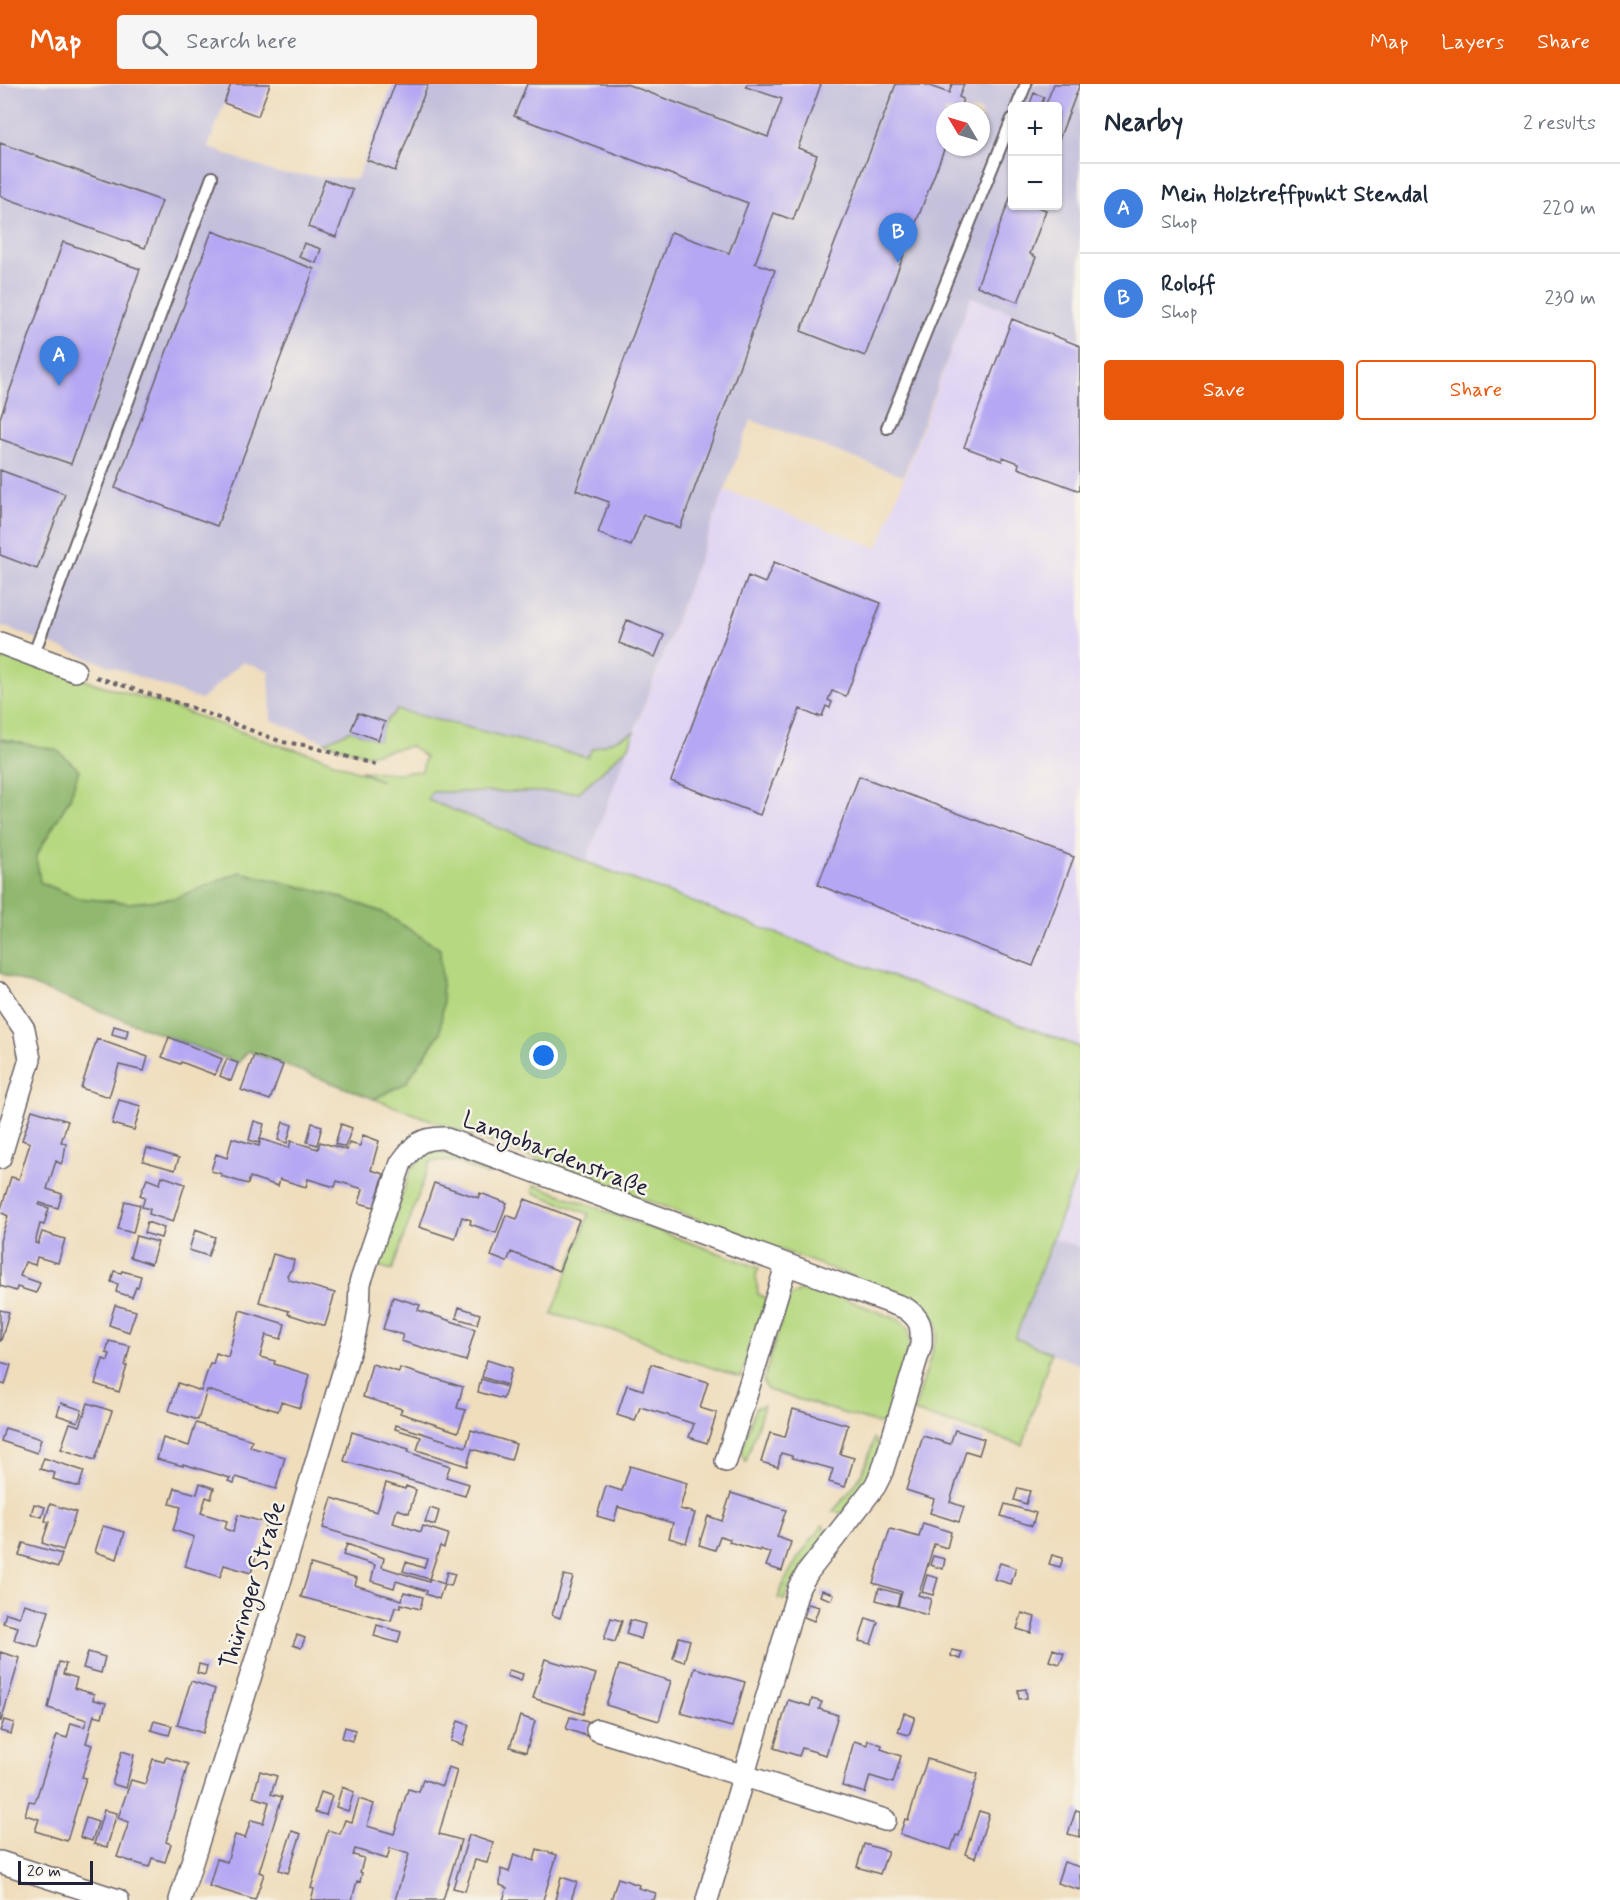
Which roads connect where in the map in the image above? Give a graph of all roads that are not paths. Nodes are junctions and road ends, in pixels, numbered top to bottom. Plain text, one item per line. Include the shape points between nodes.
1 (1026, 84) edge
2 (1019, 102) edge
3 (1008, 129) edge
4 (212, 177) dead end
5 (887, 429) dead end
6 (0, 643) edge
7 (33, 656) junction
8 (75, 671) road end
9 (0, 993) edge
10 (0, 1158) edge
11 (786, 1266) junction
12 (360, 1283) joint
13 (726, 1461) dead end
14 (597, 1730) dead end
15 (744, 1775) junction
16 (885, 1820) dead end
17 (0, 1862) edge
18 (118, 1900) edge
19 (180, 1900) edge
20 (707, 1900) edge

1 - 2 lane
3 - 5 lane
4 - 7 lane
6 - 7 street
7 - 8 street
9 - 10 street via 24,1029 30,1059
11 - 12 street, Langobardenstraße via 444,1138 428,1138 412,1148 401,1163
11 - 13 street
11 - 15 street, Langobardenstraße via 905,1308 916,1316 922,1329 921,1345 882,1472 800,1587
12 - 19 street, Thüringer Straße via 355,1333
14 - 15 street
15 - 16 street
15 - 20 street, Langobardenstraße
17 - 18 street

